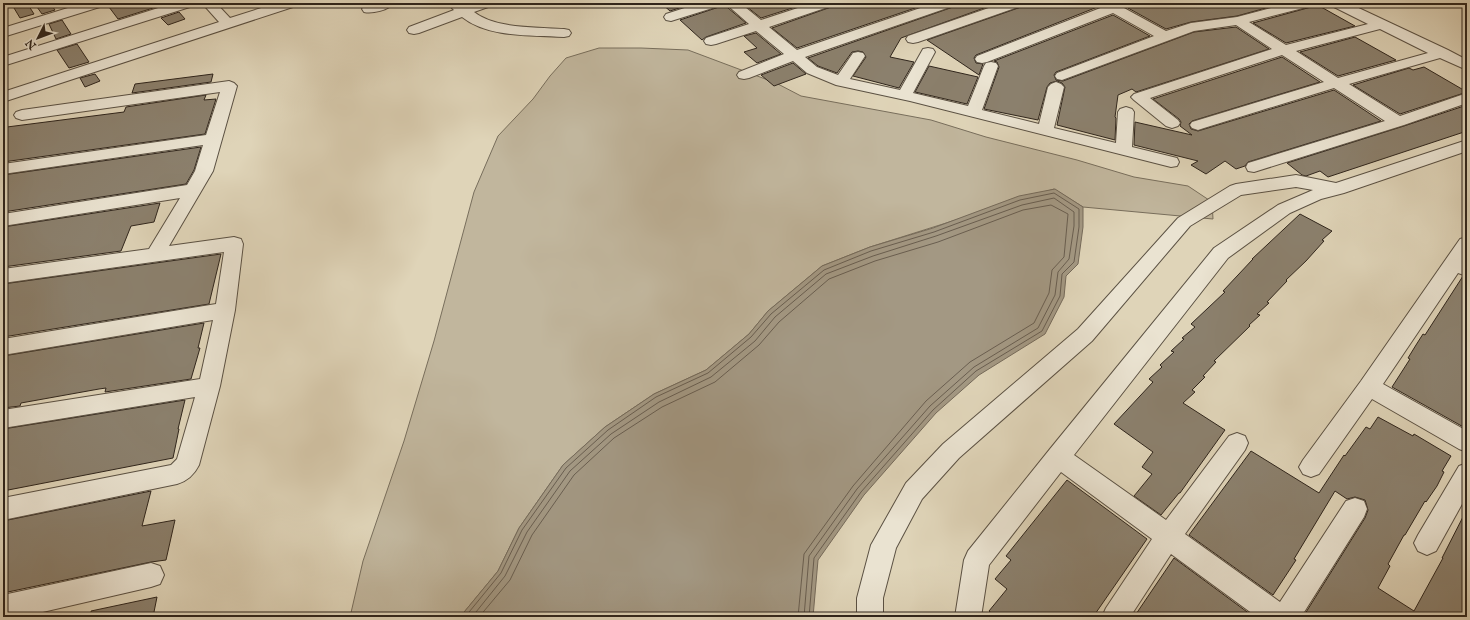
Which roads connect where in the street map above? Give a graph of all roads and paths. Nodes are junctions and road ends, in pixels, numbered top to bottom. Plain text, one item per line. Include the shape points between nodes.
1 (98, 3) edge
2 (188, 3) edge
3 (209, 3) edge
4 (292, 3) edge
5 (387, 3) edge
6 (486, 3) edge
7 (714, 3) edge
8 (732, 3) edge
9 (826, 3) edge
10 (948, 3) edge
11 (1016, 3) edge
12 (1306, 3) edge
13 (1337, 3) edge
14 (1115, 4) edge
15 (459, 7) edge
16 (369, 9) dead end
17 (671, 17) dead end
18 (1238, 21) junction
19 (228, 24) junction
20 (758, 25) junction
21 (1379, 25) junction
22 (414, 30) dead end
23 (3, 33) edge
24 (564, 33) dead end
25 (1164, 36) junction
26 (913, 39) dead end
27 (711, 41) dead end
28 (1284, 50) junction
29 (928, 52) dead end
30 (1443, 53) junction
31 (795, 55) junction
32 (858, 56) dead end
33 (3, 62) edge
34 (1467, 66) edge
35 (744, 75) dead end
36 (841, 82) junction
37 (1336, 83) junction
38 (904, 96) junction
39 (3, 97) edge
40 (1467, 98) edge
41 (1126, 112) dead end
42 (973, 113) junction
43 (22, 115) dead end
44 (1398, 122) junction
45 (1172, 123) dead end
46 (1198, 125) dead end
47 (1045, 130) junction
48 (213, 139) junction
49 (1467, 145) edge
50 (1124, 150) junction
51 (1172, 162) dead end
52 (1254, 167) dead end
53 (3, 169) edge
54 (1338, 189) junction
55 (192, 190) junction
56 (3, 220) edge
57 (1467, 244) edge
58 (154, 256) junction
59 (1460, 266) edge
60 (3, 276) edge
61 (224, 310) junction
62 (3, 347) edge
63 (209, 386) junction
64 (1369, 387) junction
65 (3, 419) edge
66 (1467, 442) edge
67 (1237, 443) dead end
68 (1058, 456) junction
69 (1311, 467) dead end
70 (1467, 473) edge
71 (3, 509) edge
72 (1355, 510) dead end
73 (1168, 537) junction
74 (1427, 543) dead end
75 (151, 575) dead end
76 (3, 608) edge
77 (870, 617) edge
78 (968, 617) edge
79 (1115, 617) edge
80 (1279, 617) edge
81 (1286, 617) edge

1 - 23 street
2 - 33 street
3 - 19 street
4 - 19 street
5 - 16 street
6 - 15 street
7 - 17 street
8 - 20 street
9 - 20 street
10 - 31 street
11 - 26 street
12 - 18 street
13 - 21 street
14 - 25 street
14 - 42 street via 987,63
15 - 22 street
15 - 24 street via 476,20 500,28
18 - 25 street via 1191,27
18 - 28 street
19 - 39 street
20 - 27 street
20 - 31 street
21 - 28 street
21 - 30 street
25 - 47 street via 1059,82
28 - 37 street
28 - 45 street via 1139,97
29 - 38 street
30 - 34 street
30 - 37 street
31 - 35 street
31 - 36 street via 812,70
32 - 36 street
36 - 38 street
37 - 44 street
37 - 46 street
38 - 42 street
40 - 44 street
41 - 50 street
42 - 47 street
43 - 48 street via 229,86
44 - 52 street
47 - 50 street
48 - 53 street
48 - 55 street via 204,171
49 - 54 street
50 - 51 street
54 - 68 street via 1315,194 1284,209 1221,253
54 - 77 street via 1296,181 1236,190 1184,222 1085,335 951,451 914,491 884,546 870,598
55 - 56 street
55 - 58 street
57 - 59 street
58 - 60 street
58 - 61 street via 234,244
59 - 64 street
61 - 62 street
61 - 63 street
63 - 65 street
63 - 71 street via 187,465 177,474
64 - 66 street
64 - 69 street
67 - 73 street
68 - 73 street
68 - 78 street via 977,560
70 - 74 street
72 - 81 street
73 - 79 street
73 - 80 street
75 - 76 street

